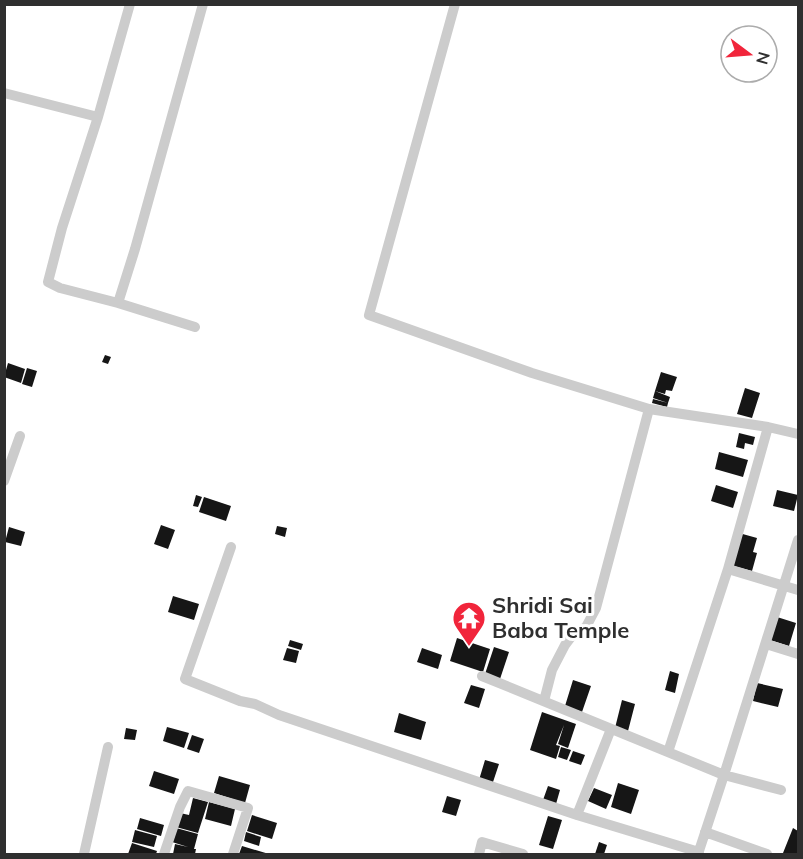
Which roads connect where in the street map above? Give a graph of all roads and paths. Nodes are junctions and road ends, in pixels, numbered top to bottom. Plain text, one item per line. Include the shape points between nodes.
1 (130, 4) edge
2 (203, 4) edge
3 (455, 4) edge
4 (4, 93) edge
5 (98, 117) junction
6 (118, 303) junction
7 (195, 327) dead end
8 (649, 409) junction
9 (768, 427) junction
10 (798, 434) edge
11 (20, 436) dead end
12 (4, 480) edge
13 (798, 540) edge
14 (231, 547) dead end
15 (728, 569) junction
16 (784, 585) junction
17 (798, 590) edge
18 (766, 644) junction
19 (798, 654) edge
20 (482, 676) dead end
21 (544, 701) junction
22 (611, 729) junction
23 (108, 747) dead end
24 (668, 752) junction
25 (724, 776) junction
26 (781, 790) dead end
27 (577, 815) junction
28 (705, 832) junction
29 (698, 853) edge
30 (84, 855) edge
31 (164, 855) edge
32 (233, 855) edge
33 (479, 855) edge
34 (523, 855) edge
35 (766, 855) edge

1 - 5 street
2 - 6 street
3 - 8 street via 369,315 532,374
4 - 5 street
5 - 6 street via 48,282
6 - 7 street
8 - 9 street
8 - 21 street via 596,608 586,627 565,645 552,670
9 - 10 street
9 - 15 street
11 - 12 street
13 - 16 street
14 - 27 street via 185,679
15 - 16 street
15 - 24 street
16 - 17 street
16 - 18 street
18 - 19 street
18 - 25 street
20 - 21 street
21 - 22 street
22 - 24 street
22 - 27 street
23 - 30 street
24 - 25 street
25 - 26 street
25 - 28 street
27 - 29 street
28 - 29 street
28 - 35 street
31 - 32 street via 188,791 248,808
33 - 34 street via 482,842

